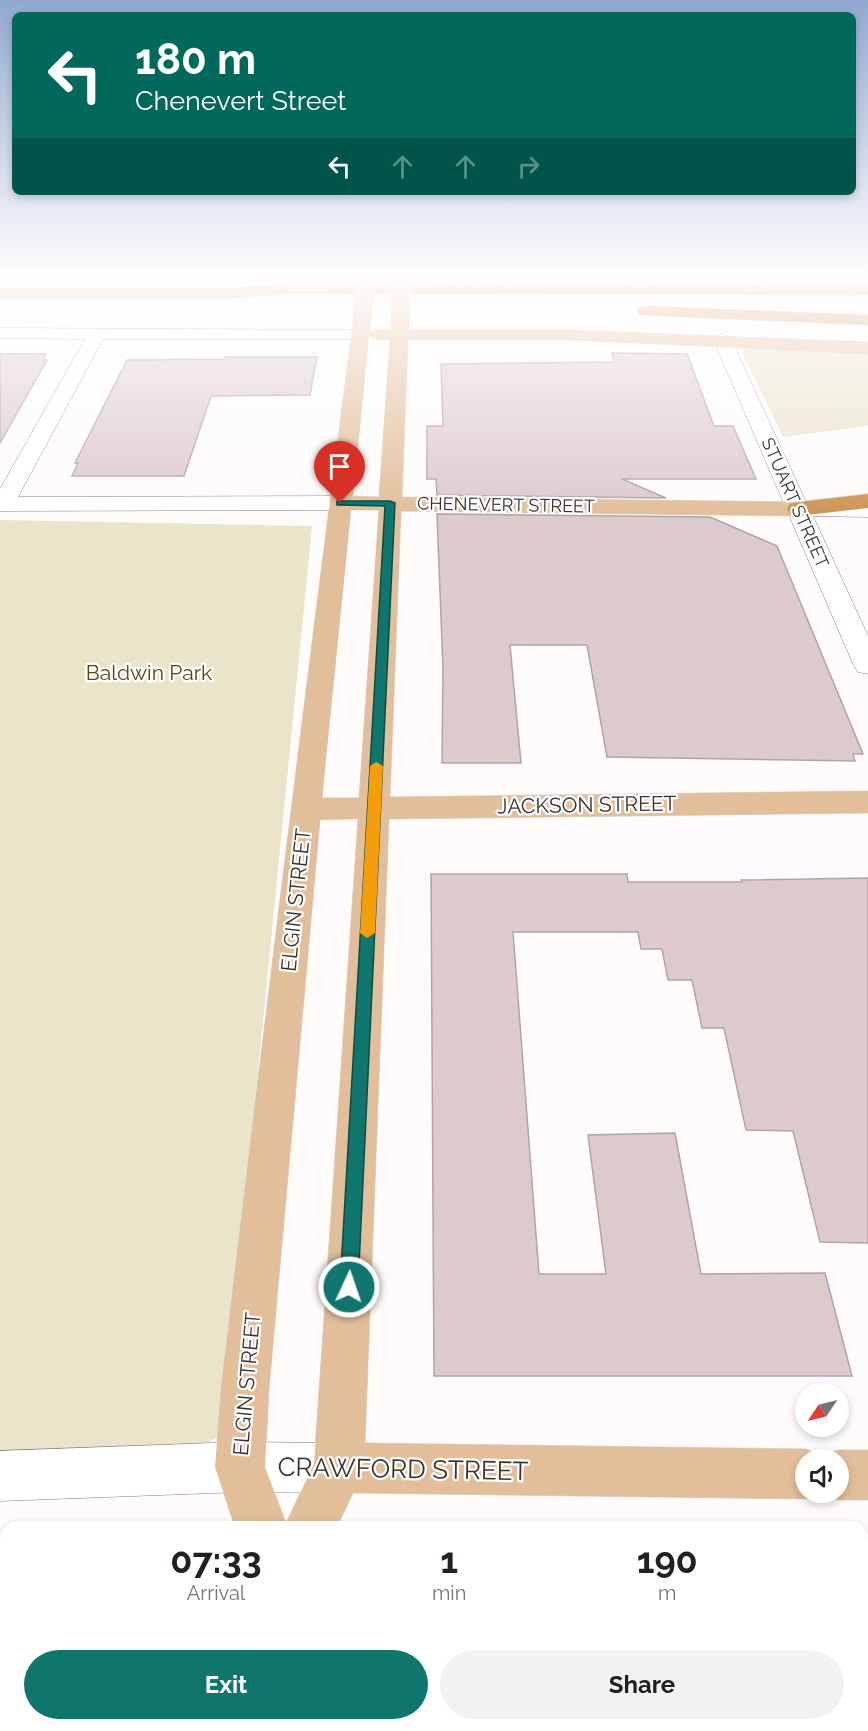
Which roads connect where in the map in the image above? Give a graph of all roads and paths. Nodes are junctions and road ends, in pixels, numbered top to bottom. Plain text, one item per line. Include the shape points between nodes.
1 (86, 353) edge
2 (358, 353) edge
3 (398, 353) edge
4 (728, 353) edge
5 (868, 501) edge
6 (340, 503) junction
7 (390, 503) junction
8 (1, 504) edge
9 (798, 509) junction
10 (868, 510) edge
11 (868, 666) edge
12 (868, 802) edge
13 (374, 808) junction
14 (305, 809) junction
15 (240, 1467) junction
16 (339, 1468) junction
17 (795, 1474) edge
18 (849, 1475) edge
19 (868, 1475) edge
20 (0, 1476) edge
21 (259, 1521) edge
22 (312, 1521) edge

1 - 8 street
2 - 6 main road, ELGIN STREET
3 - 7 main road
4 - 9 street, STUART STREET
5 - 9 highway
6 - 7 main road, CHENEVERT STREET
6 - 8 street, CHENEVERT STREET
6 - 14 main road, ELGIN STREET
7 - 9 main road, CHENEVERT STREET
7 - 13 main road
9 - 10 street, CHENEVERT STREET
9 - 11 street, STUART STREET
12 - 13 main road, JACKSON STREET
13 - 14 main road, JACKSON STREET
13 - 16 main road
14 - 15 main road, ELGIN STREET
15 - 16 street, CRAWFORD STREET
15 - 20 street, CRAWFORD STREET
15 - 21 main road, ELGIN STREET
16 - 17 main road, CRAWFORD STREET
16 - 22 main road
18 - 19 main road

